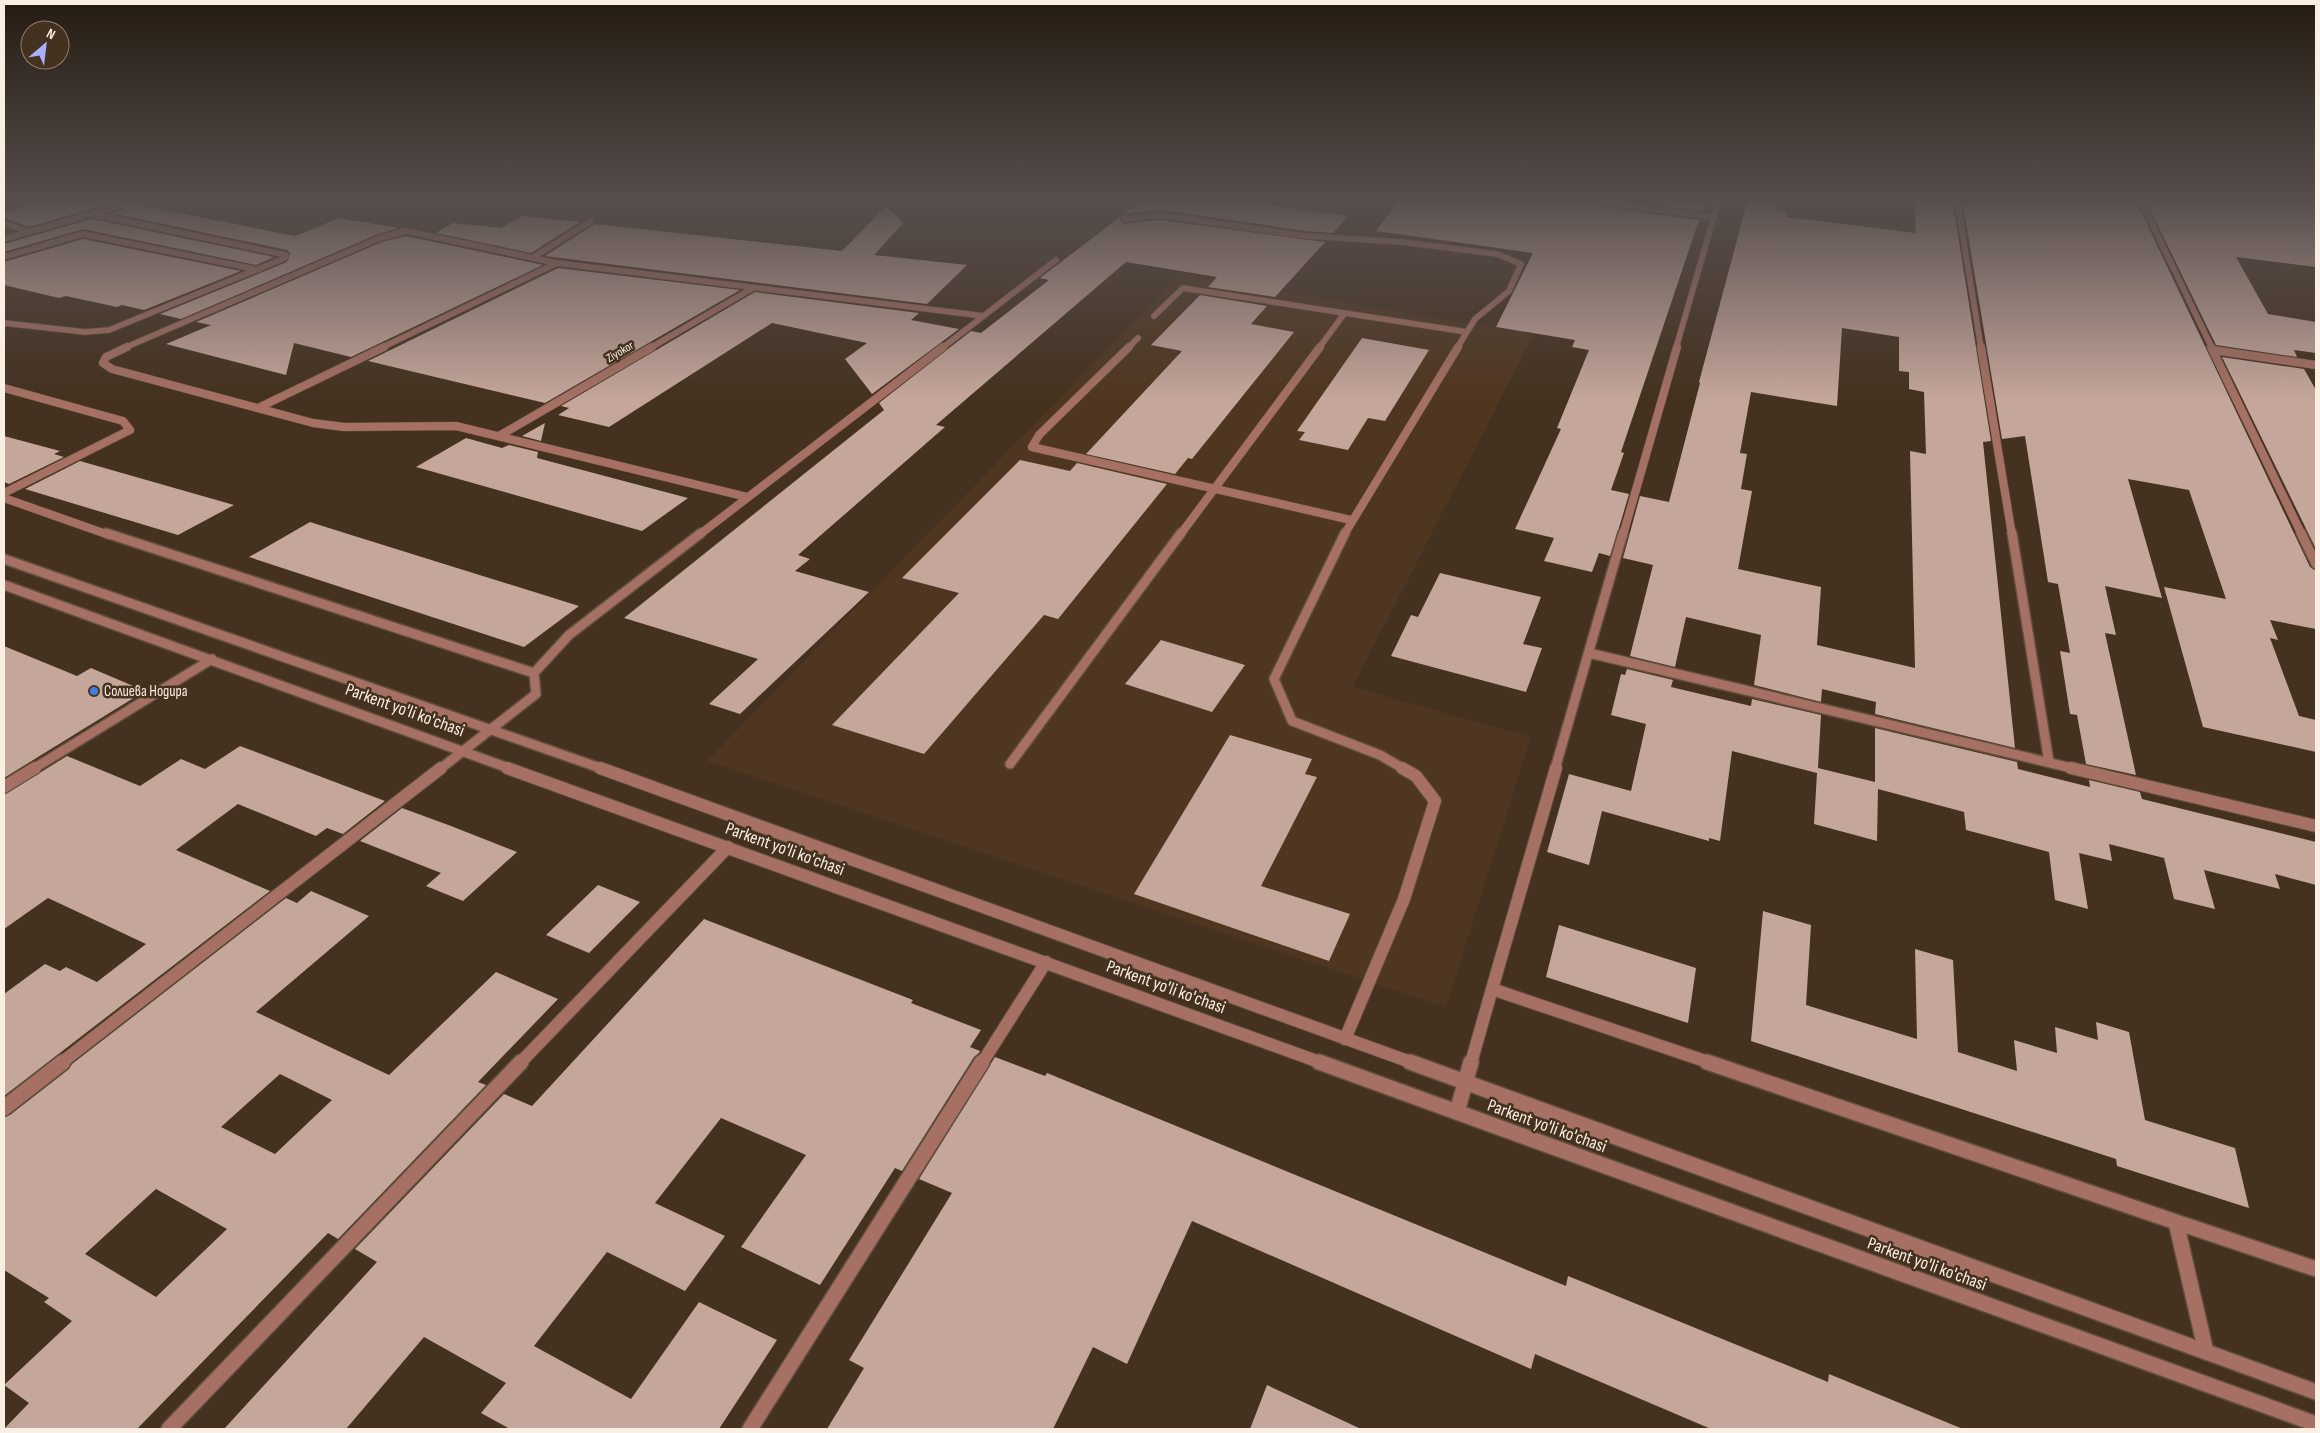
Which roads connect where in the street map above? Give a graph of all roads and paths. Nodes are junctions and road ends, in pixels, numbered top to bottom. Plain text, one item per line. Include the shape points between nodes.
1 (239, 266) edge
2 (268, 266) edge
3 (316, 266) edge
4 (551, 266) edge
5 (580, 266) edge
6 (1048, 266) edge
7 (1520, 266) edge
8 (1701, 266) edge
9 (1968, 266) edge
10 (2172, 266) edge
11 (259, 270) junction
12 (753, 288) junction
13 (1344, 314) junction
14 (984, 316) junction
15 (1154, 316) dead end
16 (4, 323) edge
17 (1467, 332) junction
18 (1138, 338) dead end
19 (2213, 350) junction
20 (2316, 366) edge
21 (4, 388) edge
22 (258, 408) junction
23 (500, 436) junction
24 (1215, 487) junction
25 (4, 493) edge
26 (747, 497) junction
27 (4, 498) edge
28 (1351, 520) junction
29 (4, 558) edge
30 (2316, 564) edge
31 (4, 585) edge
32 (1589, 652) junction
33 (212, 659) junction
34 (534, 673) junction
35 (491, 728) junction
36 (463, 750) junction
37 (2049, 762) junction
38 (1010, 764) dead end
39 (4, 787) edge
40 (2316, 826) edge
41 (728, 847) junction
42 (1046, 962) junction
43 (1492, 989) junction
44 (1344, 1039) junction
45 (1465, 1083) junction
46 (4, 1108) edge
47 (1457, 1112) junction
48 (2176, 1222) junction
49 (2316, 1269) edge
50 (2206, 1352) junction
51 (2316, 1392) edge
52 (2316, 1424) edge
53 (169, 1429) edge
54 (750, 1429) edge

1 - 11 street
2 - 11 street
3 - 22 street via 117,351 106,357 103,363 112,369
4 - 22 street
5 - 12 street
6 - 14 street
7 - 17 street via 1509,291 1476,319
8 - 32 street
9 - 37 street
10 - 19 street
11 - 16 street via 109,330 85,332
12 - 14 street
12 - 23 street, Ziyokor
13 - 15 street via 1183,288
13 - 17 street
13 - 24 street
14 - 26 street
17 - 28 street
18 - 24 street via 1039,436 1032,447
19 - 20 street
19 - 30 street
21 - 25 street via 123,421 130,430
22 - 23 street via 326,426 456,426
23 - 26 street
24 - 28 street
24 - 38 street
26 - 34 street via 569,635
27 - 34 street via 174,558
28 - 44 street via 1274,679 1292,721 1380,756 1416,776 1434,801 1404,900
29 - 35 street, Parkent yo'li ko'chasi
31 - 33 street, Parkent yo'li ko'chasi
32 - 37 street
32 - 43 street
33 - 36 street, Parkent yo'li ko'chasi
33 - 39 street
34 - 35 street via 536,694
35 - 36 street
35 - 44 street, Parkent yo'li ko'chasi
36 - 41 street, Parkent yo'li ko'chasi
36 - 46 street
37 - 40 street
41 - 42 street, Parkent yo'li ko'chasi
41 - 53 street
42 - 47 street, Parkent yo'li ko'chasi
42 - 54 street
43 - 45 street
43 - 48 street
44 - 45 street, Parkent yo'li ko'chasi
45 - 47 street
45 - 50 street, Parkent yo'li ko'chasi
47 - 52 street, Parkent yo'li ko'chasi
48 - 49 street
48 - 50 street
50 - 51 street, Parkent yo'li ko'chasi

